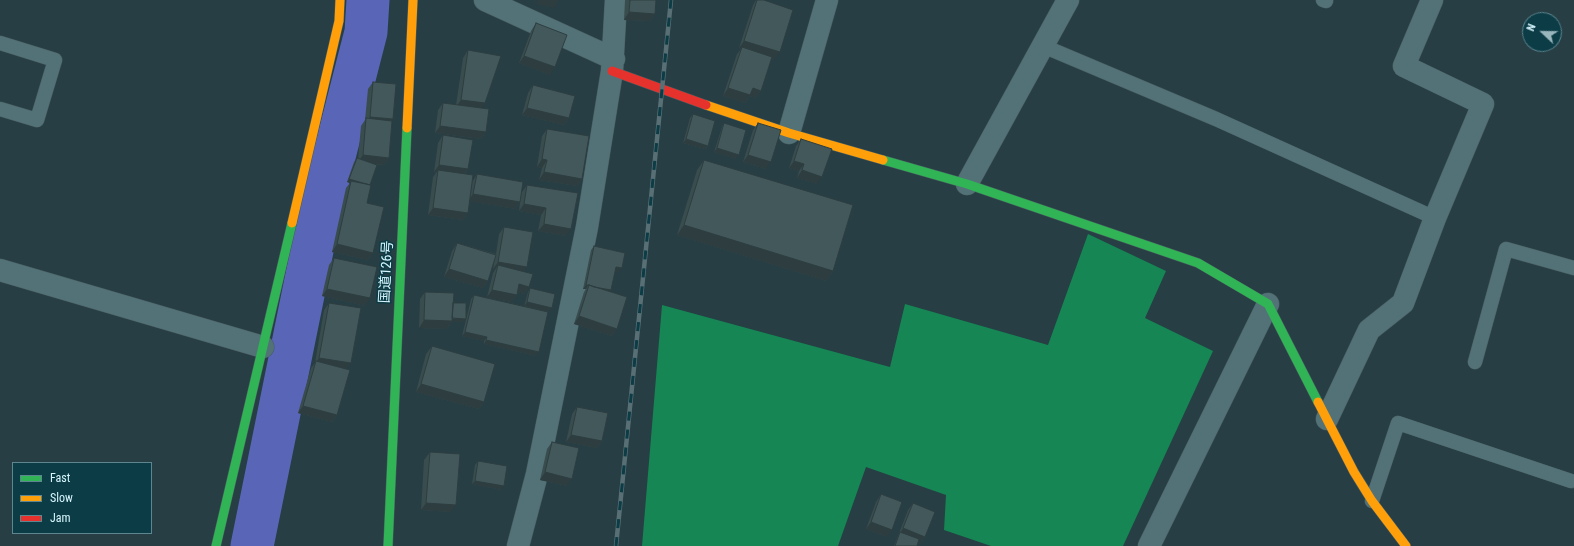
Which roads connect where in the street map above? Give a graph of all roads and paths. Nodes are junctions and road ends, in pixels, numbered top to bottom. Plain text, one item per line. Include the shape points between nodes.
1 (340, 0) edge
2 (413, 0) edge
3 (485, 0) edge
4 (616, 0) edge
5 (827, 0) edge
6 (1068, 0) edge
7 (1432, 0) edge
8 (0, 43) edge
9 (1043, 46) junction
10 (613, 65) junction
11 (0, 109) edge
12 (789, 133) junction
13 (967, 184) junction
14 (1435, 218) junction
15 (1574, 268) edge
16 (0, 270) edge
17 (1268, 304) junction
18 (263, 347) junction
19 (1474, 362) dead end
20 (1327, 419) junction
21 (1571, 481) dead end
22 (1372, 501) junction
23 (216, 546) edge
24 (388, 546) edge
25 (518, 546) edge
26 (1149, 546) edge
27 (1406, 546) edge

1 - 18 main road via 339,21
2 - 24 main road, 国道126号
3 - 10 street
4 - 10 street
5 - 12 street
6 - 9 street
7 - 14 street via 1404,66 1483,104
8 - 11 lane via 55,60 37,120
9 - 13 street
9 - 14 lane via 1216,119
10 - 12 main road via 662,90
10 - 25 street via 586,235 537,474
12 - 13 main road
13 - 17 main road via 1198,262
14 - 20 street via 1403,303 1369,330
15 - 19 lane via 1506,249
16 - 18 street
17 - 20 main road
17 - 26 street
18 - 23 main road
20 - 22 main road
21 - 22 lane via 1398,423
22 - 27 main road

